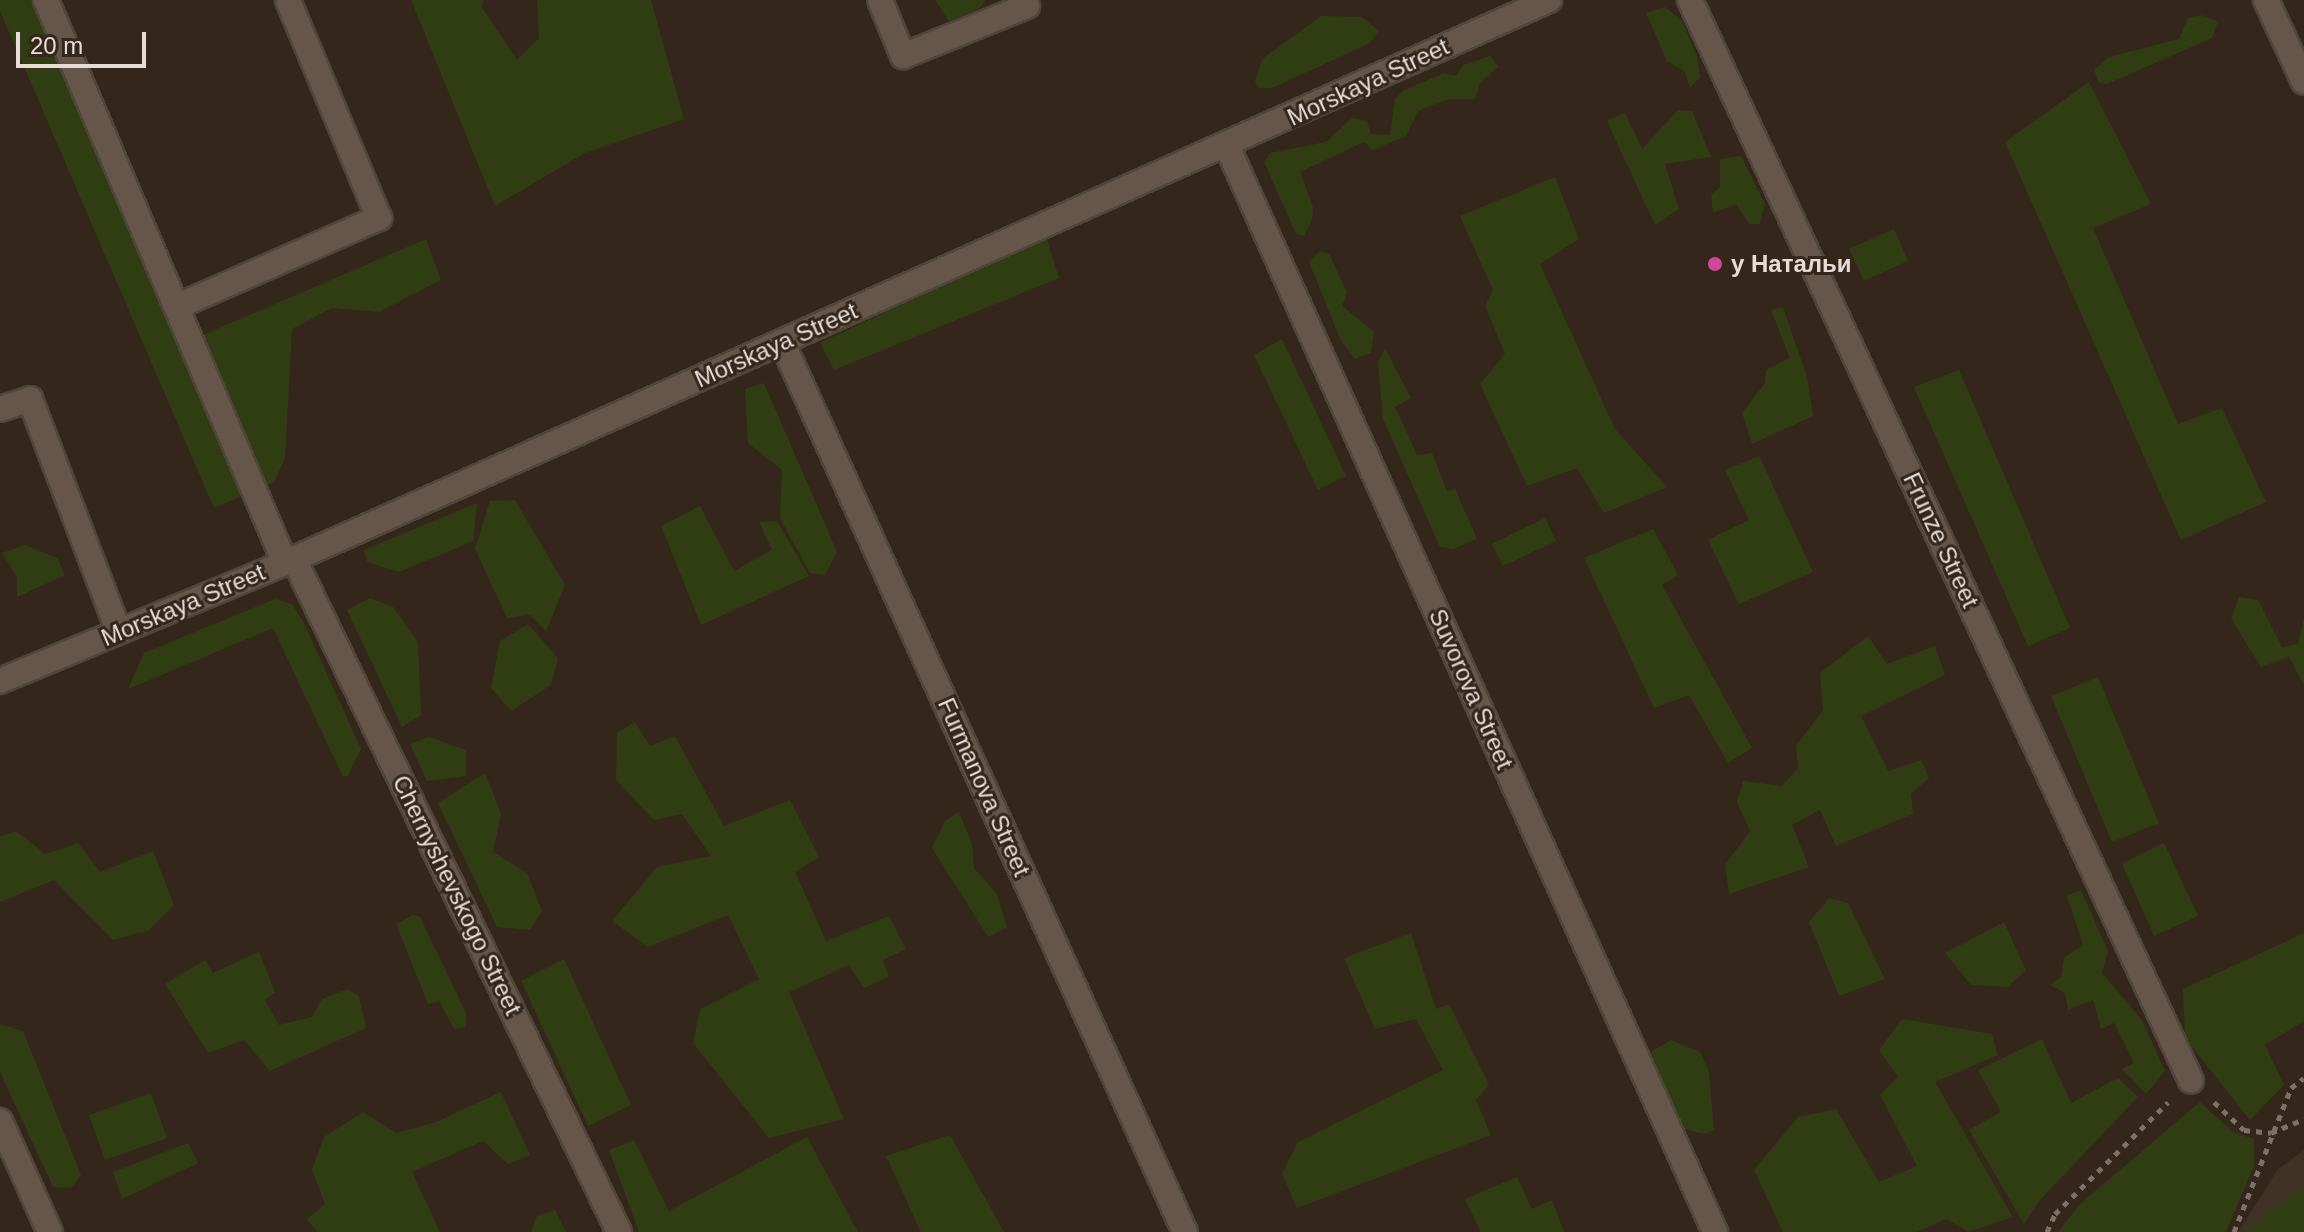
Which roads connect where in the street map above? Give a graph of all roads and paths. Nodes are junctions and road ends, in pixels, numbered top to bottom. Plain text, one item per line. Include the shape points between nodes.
1 (46, 0) edge
2 (288, 0) edge
3 (880, 0) edge
4 (1549, 0) edge
5 (1690, 0) edge
6 (2266, 0) edge
7 (1027, 6) dead end
8 (2304, 82) edge
9 (1227, 146) junction
10 (176, 307) junction
11 (782, 342) junction
12 (0, 409) edge
13 (290, 561) junction
14 (119, 632) junction
15 (0, 681) edge
16 (2304, 1078) edge
17 (2191, 1081) joint
18 (2304, 1119) edge
19 (0, 1121) edge
20 (2244, 1130) dead end
21 (2271, 1133) junction
22 (50, 1232) edge
23 (619, 1232) edge
24 (1185, 1232) edge
25 (1715, 1232) edge
26 (2047, 1232) edge
27 (2234, 1232) edge

1 - 10 street, Chernyshevskogo Street
2 - 10 street via 379,218
3 - 7 street via 903,56
4 - 9 street, Morskaya Street
5 - 17 street, Frunze Street
6 - 8 street
9 - 11 street, Morskaya Street
9 - 25 street, Suvorova Street
10 - 13 street, Chernyshevskogo Street
11 - 13 street, Morskaya Street
11 - 24 street, Furmanova Street
12 - 14 street via 30,399
13 - 14 street, Morskaya Street
13 - 23 street, Chernyshevskogo Street
14 - 15 street, Morskaya Street
16 - 21 path via 2291,1088
17 - 26 path via 2055,1214
18 - 21 path
19 - 22 street
20 - 21 path
21 - 27 path

